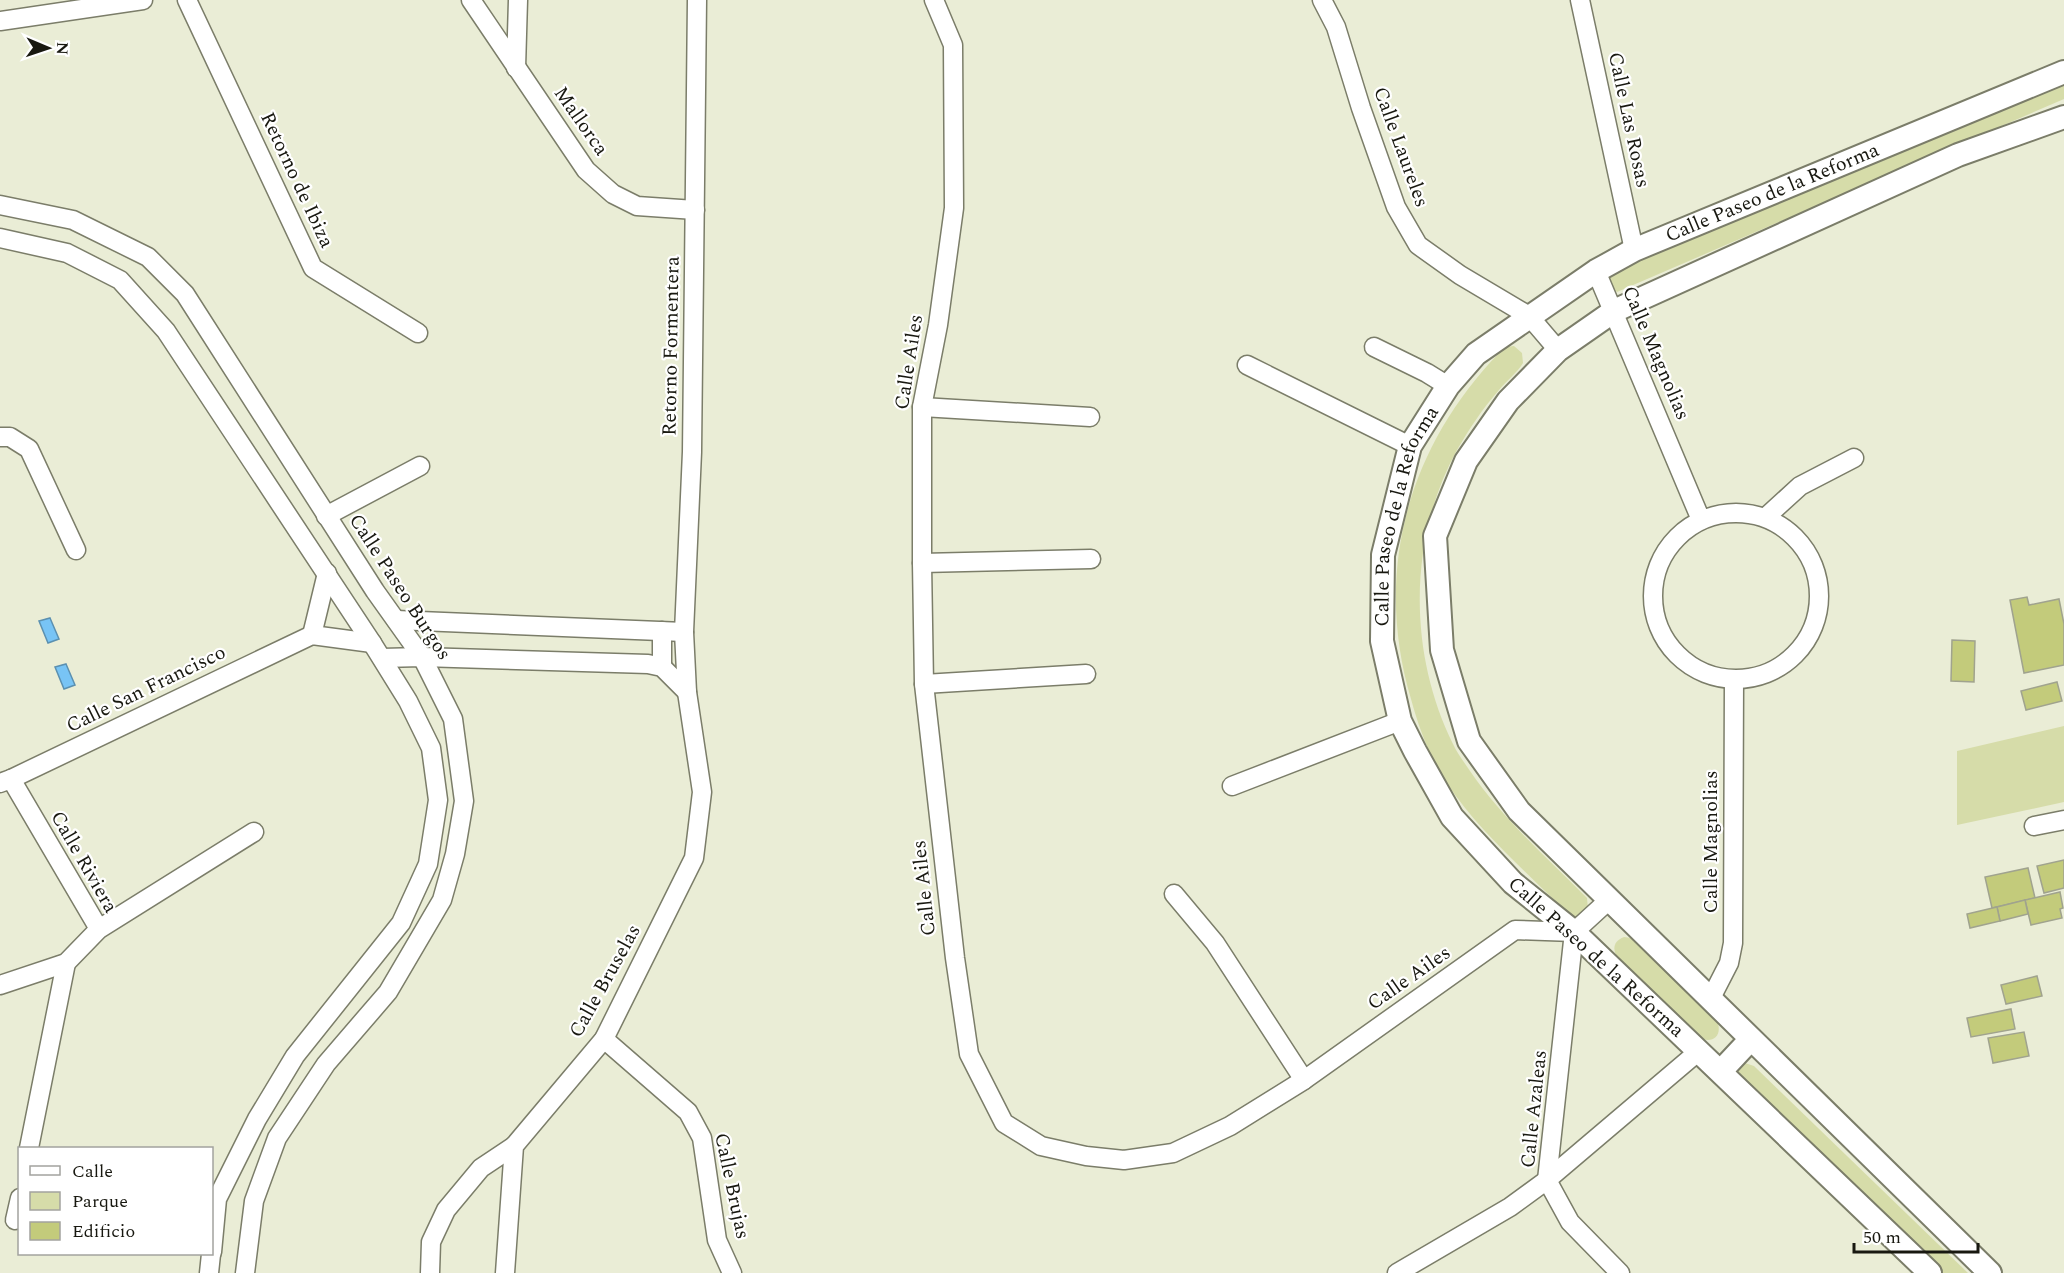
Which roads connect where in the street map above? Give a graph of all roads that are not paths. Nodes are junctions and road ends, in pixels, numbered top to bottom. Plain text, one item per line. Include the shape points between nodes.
1 (143, 0) edge
2 (187, 0) edge
3 (471, 0) edge
4 (518, 0) edge
5 (697, 0) edge
6 (934, 0) edge
7 (1322, 0) edge
8 (1580, 0) edge
9 (0, 21) edge
10 (516, 68) junction
11 (2064, 72) edge
12 (2064, 117) edge
13 (0, 205) edge
14 (694, 210) junction
15 (0, 238) edge
16 (1634, 250) junction
17 (1596, 271) junction
18 (1614, 312) junction
19 (1529, 316) junction
20 (418, 333) dead end
21 (1374, 347) dead end
22 (1558, 350) junction
23 (1246, 365) dead end
24 (1448, 386) junction
25 (922, 406) junction
26 (1090, 417) dead end
27 (0, 437) edge
28 (1410, 446) junction
29 (1854, 458) dead end
30 (420, 466) dead end
31 (326, 516) junction
32 (1766, 517) junction
33 (1701, 520) junction
34 (76, 550) dead end
35 (1091, 559) dead end
36 (922, 563) junction
37 (327, 573) junction
38 (375, 591) junction
39 (350, 609) junction
40 (396, 620) junction
41 (662, 631) junction
42 (684, 632) junction
43 (312, 635) junction
44 (377, 651) junction
45 (423, 657) junction
46 (662, 667) junction
47 (1086, 674) dead end
48 (1734, 680) junction
49 (924, 684) junction
50 (687, 692) junction
51 (1400, 721) junction
52 (5, 781) edge
53 (1232, 786) dead end
54 (2064, 820) edge
55 (2034, 826) dead end
56 (254, 832) dead end
57 (1174, 894) dead end
58 (1610, 899) junction
59 (99, 929) junction
60 (1575, 932) junction
61 (66, 963) junction
62 (0, 985) edge
63 (1710, 1000) junction
64 (604, 1039) junction
65 (1750, 1040) junction
66 (1699, 1051) junction
67 (1721, 1071) junction
68 (1304, 1080) junction
69 (514, 1146) junction
70 (29, 1147) edge
71 (1547, 1180) junction
72 (18, 1207) edge
73 (15, 1220) dead end
74 (213, 1235) edge
75 (211, 1255) edge
76 (209, 1273) edge
77 (247, 1273) edge
78 (430, 1273) edge
79 (505, 1273) edge
80 (732, 1273) edge
81 (1397, 1273) edge
82 (1620, 1273) edge
83 (1930, 1273) edge
84 (1990, 1273) edge

1 - 9 street
2 - 20 street, Retorno de Ibiza via 313,268
3 - 10 street, Mallorca
4 - 10 street
5 - 14 street, Retorno Formentera
6 - 25 street, Calle Ailes via 953,45 954,208
7 - 19 street, Calle Laureles via 1336,27 1396,207 1418,245 1460,276
8 - 16 street, Calle Las Rosas
10 - 14 street, Mallorca via 586,170 613,194 637,206
11 - 16 main road, Calle Paseo de la Reforma
12 - 18 main road, Calle Paseo de la Reforma via 1958,155
13 - 31 street, Calle Paseo Burgos via 73,220 148,257 185,294
14 - 42 street, Retorno Formentera via 692,452
15 - 37 street via 67,253 120,280 166,331
16 - 17 main road, Calle Paseo de la Reforma
17 - 18 street, Calle Magnolias
17 - 19 main road, Calle Paseo de la Reforma
18 - 22 main road, Calle Paseo de la Reforma
18 - 33 street, Calle Magnolias
19 - 22 street, Calle Laureles
19 - 24 main road, Calle Paseo de la Reforma via 1476,354
21 - 24 street
22 - 58 main road, Calle Paseo de la Reforma via 1508,401 1466,461 1434,536 1442,650 1469,741 1519,811
23 - 28 street
24 - 28 main road, Calle Paseo de la Reforma
25 - 26 street
25 - 36 street, Calle Ailes
27 - 34 street via 10,437 29,449
28 - 51 main road, Calle Paseo de la Reforma via 1383,555 1382,641
29 - 32 street via 1800,486
30 - 31 street
31 - 38 street, Calle Paseo Burgos
32 - 33 street via 1725,513
32 - 48 street via 1794,536 1809,556 1818,579 1819,604 1813,628 1800,650 1759,677
33 - 48 street via 1681,534 1665,553 1655,576 1656,617 1670,647 1688,664 1710,676
35 - 36 street
36 - 49 street, Calle Ailes
37 - 39 street
37 - 43 street
38 - 39 street
38 - 40 street, Calle Paseo Burgos
39 - 44 street
40 - 41 street
40 - 45 street, Calle Paseo Burgos
41 - 42 street
41 - 46 street
42 - 50 street, Retorno Formentera
43 - 44 street
43 - 52 street, Calle San Francisco
44 - 45 street
44 - 74 street via 408,700 431,748 438,800 428,864 401,923 295,1056 257,1119 217,1199
45 - 46 street
45 - 77 street, Calle Paseo Burgos via 453,719 464,801 442,900 388,992 326,1064 277,1138 254,1201
46 - 50 street
47 - 49 street
48 - 63 street, Calle Magnolias via 1733,943 1729,963
49 - 68 street, Calle Ailes via 969,1054 1004,1123 1041,1146 1086,1156 1124,1160 1173,1153 1230,1126
50 - 64 street, Calle Bruselas via 702,792 694,858
51 - 53 street
51 - 60 main road, Calle Paseo de la Reforma via 1452,817 1513,883
52 - 59 street, Calle Riviera
54 - 55 street
56 - 59 street
57 - 68 street via 1215,943
58 - 60 street
58 - 63 main road, Calle Paseo de la Reforma
59 - 61 street, Calle Riviera
60 - 66 main road, Calle Paseo de la Reforma
60 - 68 street, Calle Ailes via 1515,930
60 - 71 street, Calle Azaleas
61 - 62 street, Calle Riviera
61 - 70 street
63 - 65 main road, Calle Paseo de la Reforma
64 - 69 street, Calle Bruselas
64 - 80 street, Calle Brujas via 688,1112 702,1138 717,1240
65 - 67 main road
65 - 84 main road, Calle Paseo de la Reforma
66 - 67 main road, Calle Paseo de la Reforma
66 - 71 street, Calle Azaleas
67 - 83 main road, Calle Paseo de la Reforma
69 - 78 street, Calle Bruselas via 481,1168 446,1210 431,1242
69 - 79 street
71 - 81 street
71 - 82 street via 1570,1222
72 - 73 street
75 - 76 street

